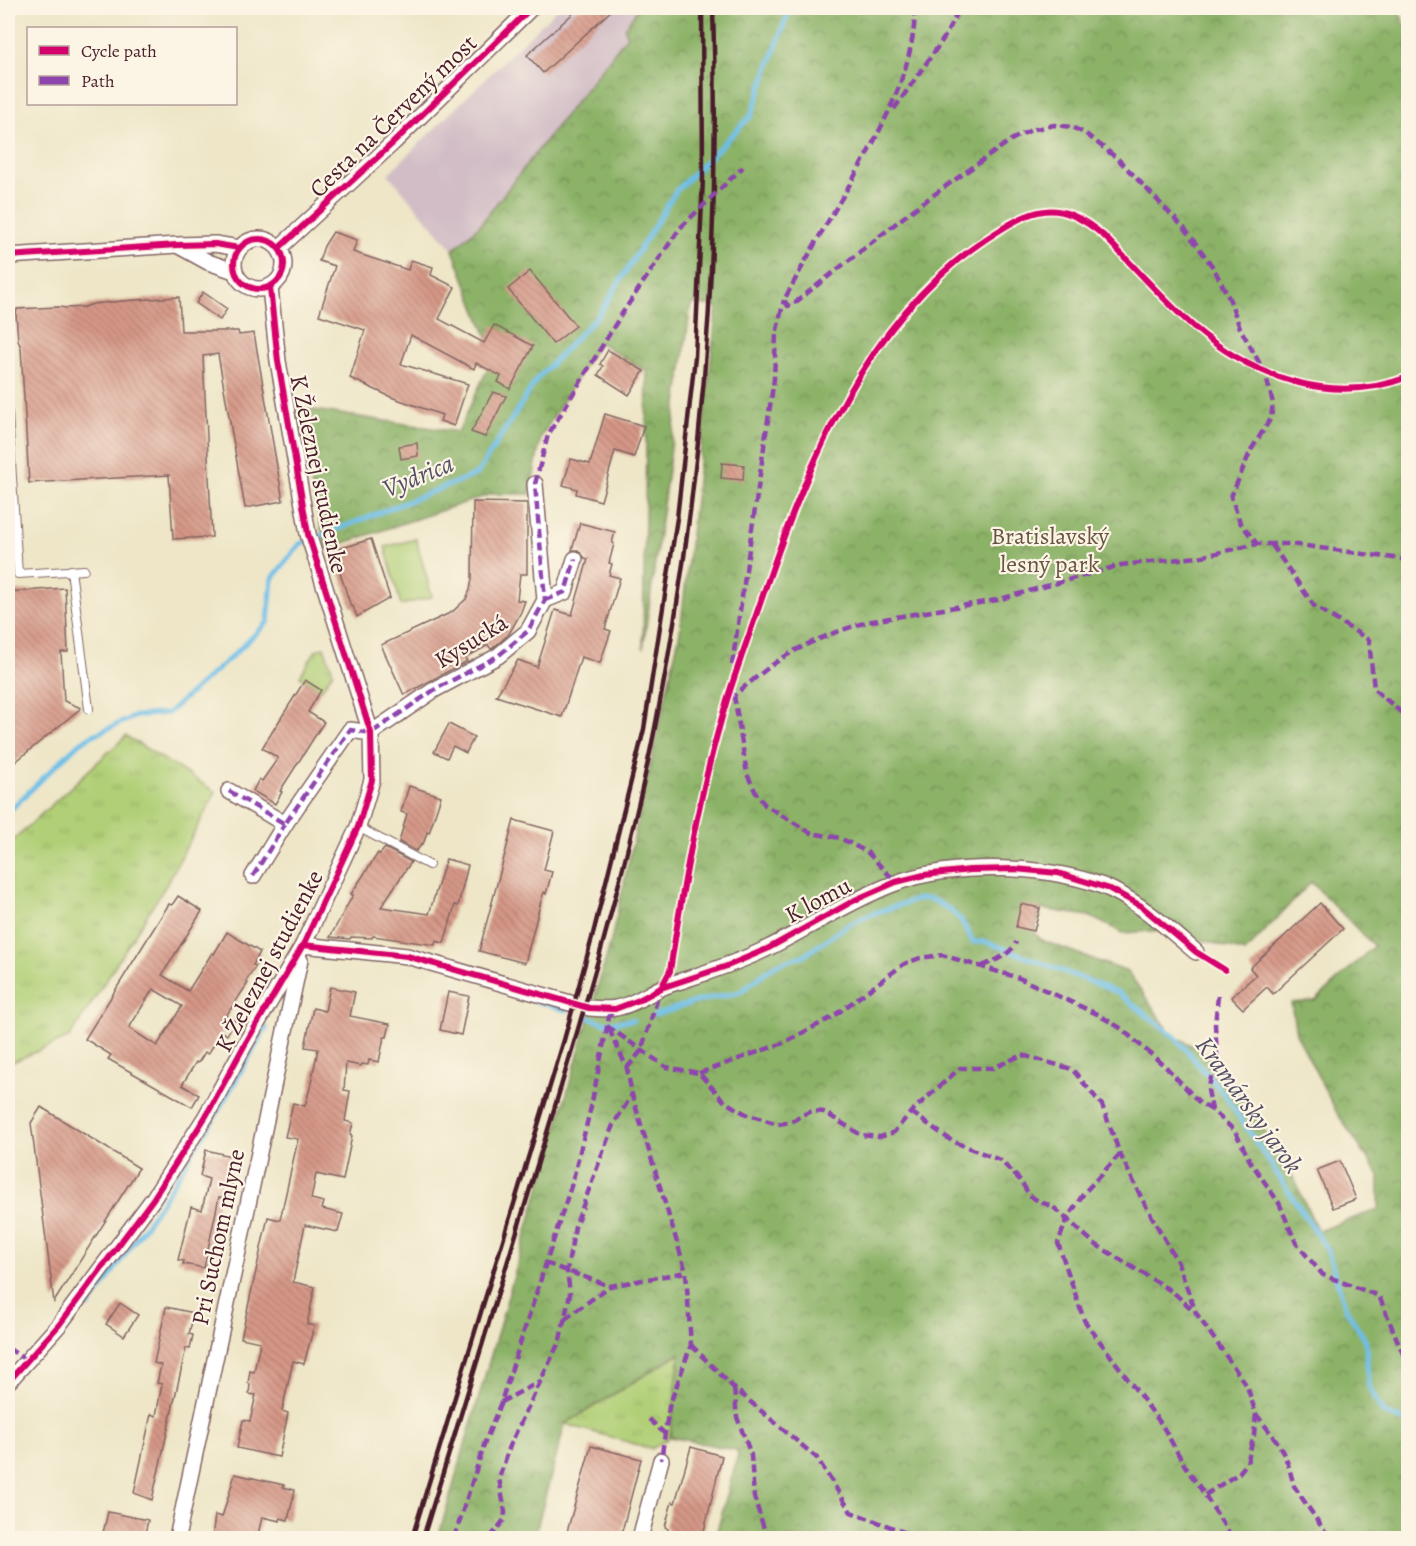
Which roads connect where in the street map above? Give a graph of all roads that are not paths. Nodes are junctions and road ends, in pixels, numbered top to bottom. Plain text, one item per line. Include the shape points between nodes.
1 (531, 8) edge
2 (177, 245) junction
3 (239, 248) junction
4 (279, 248) junction
5 (8, 256) edge
6 (234, 271) junction
7 (270, 288) junction
8 (8, 413) edge
9 (535, 484) dead end
10 (575, 559) dead end
11 (71, 570) junction
12 (84, 570) dead end
13 (545, 600) junction
14 (89, 709) dead end
15 (371, 733) junction
16 (229, 791) dead end
17 (285, 824) junction
18 (358, 827) junction
19 (429, 865) dead end
20 (253, 876) dead end
21 (303, 945) junction
22 (1196, 952) dead end
23 (570, 1004) dead end
24 (589, 1008) dead end
25 (8, 1382) edge
26 (661, 1460) dead end
27 (177, 1539) edge
28 (640, 1539) edge

1 - 4 street, Cesta na Červený most
2 - 3 street
2 - 5 street
2 - 6 street
3 - 4 street via 248,241 261,239
3 - 6 street
4 - 7 street via 284,269
6 - 7 street via 248,288
7 - 15 street, K Železnej studienke via 278,361 308,534
8 - 11 lane via 18,574
9 - 13 street
10 - 13 street via 565,592
11 - 12 lane
11 - 14 lane
13 - 15 street, Kysucká via 528,631 498,656 434,690
15 - 17 street via 350,730
15 - 18 street, K Železnej studienke via 372,780
16 - 17 street
17 - 20 street
18 - 19 lane
18 - 21 street, K Železnej studienke
21 - 23 street via 407,956
21 - 25 street, K Železnej studienke via 206,1116 156,1195 59,1325
21 - 27 street, Pri Suchom mlyne
22 - 24 street, K lomu via 1141,906 1110,889 1058,873 970,870 896,882 727,966 661,988 615,1009
26 - 28 street

